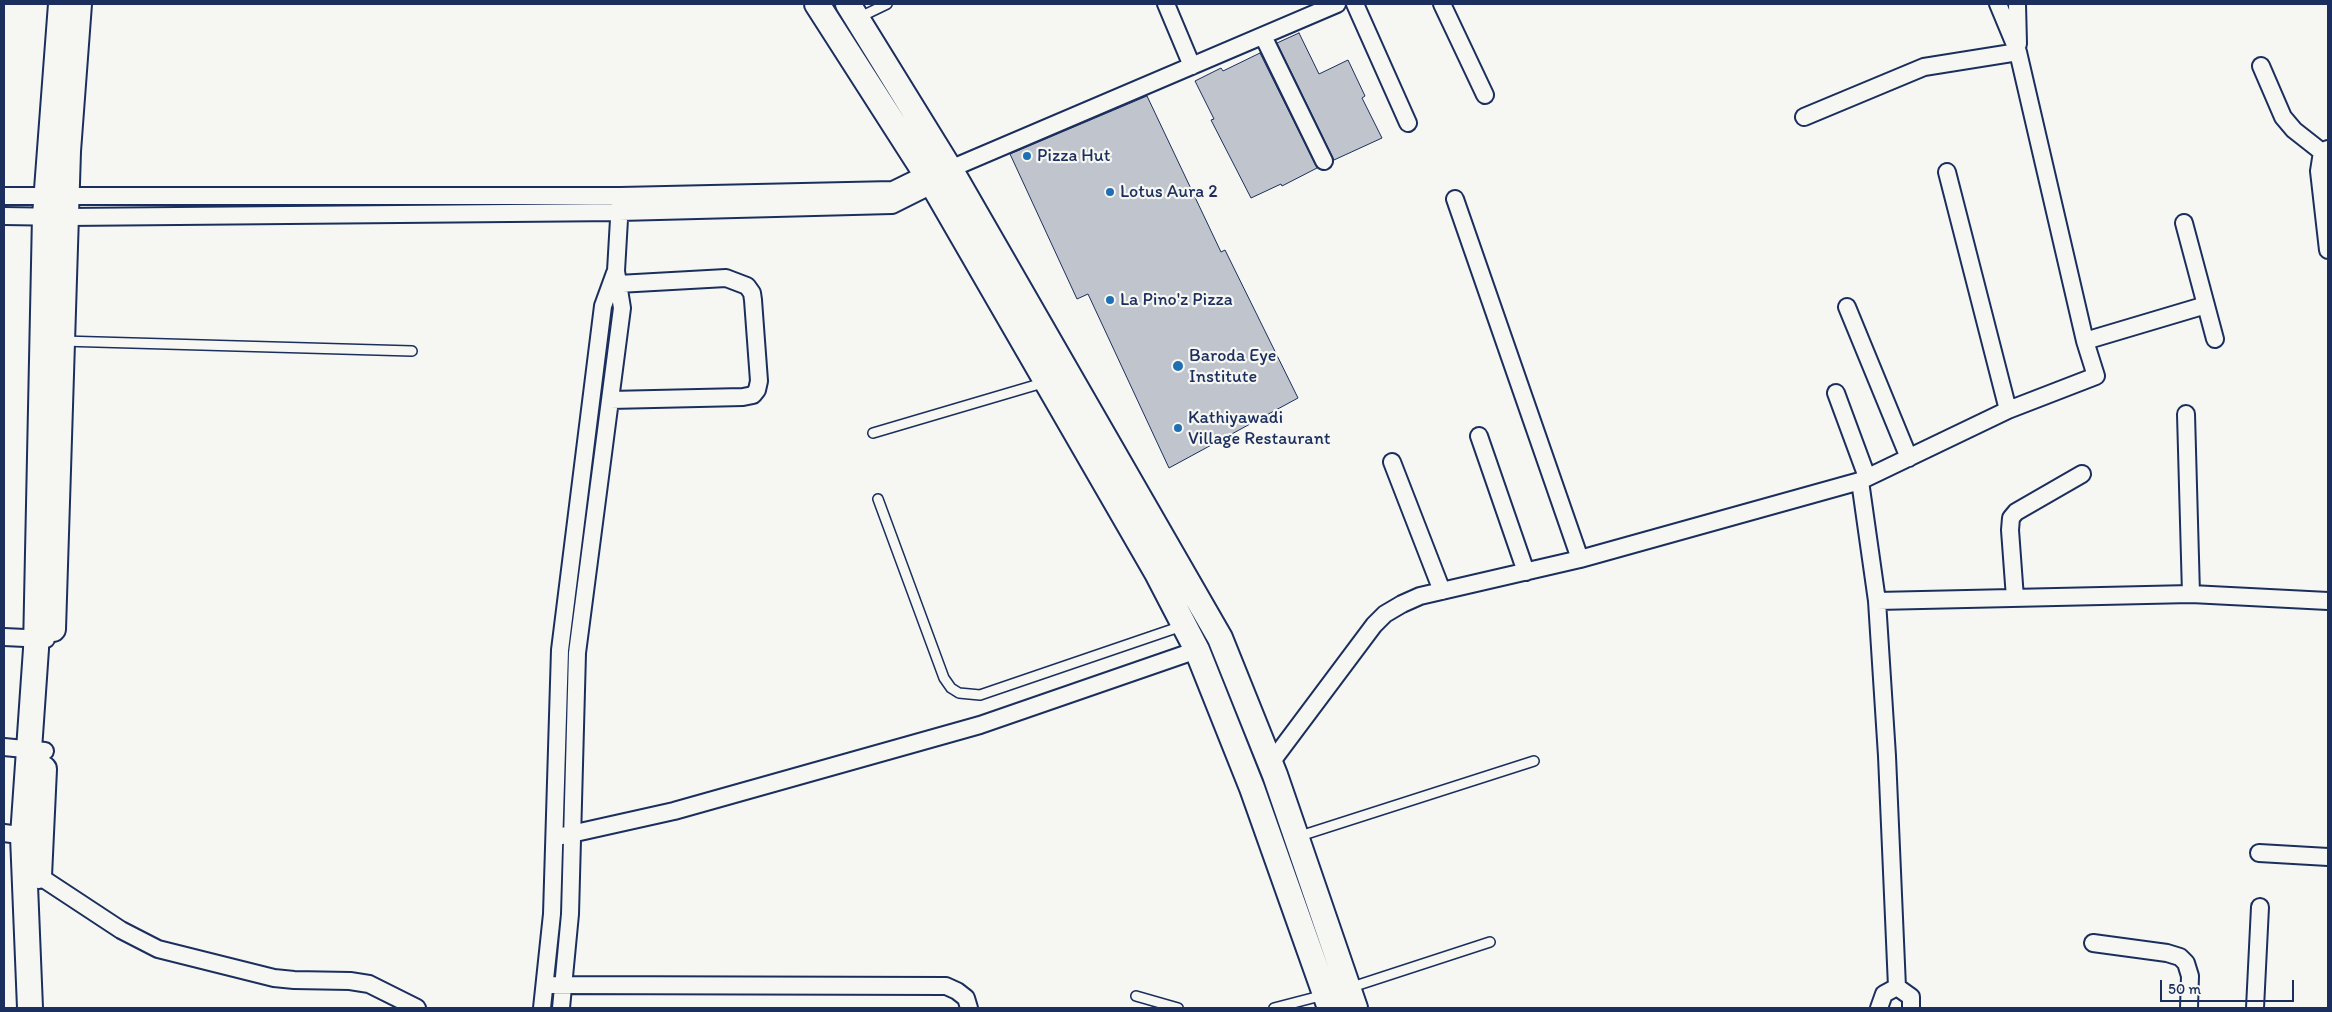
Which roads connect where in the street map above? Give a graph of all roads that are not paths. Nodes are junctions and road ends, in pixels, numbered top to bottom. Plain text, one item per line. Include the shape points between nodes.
1 (61, 4) edge
2 (79, 4) edge
3 (817, 4) edge
4 (887, 4) edge
5 (1166, 4) edge
6 (1337, 4) edge
7 (1355, 4) edge
8 (1442, 4) edge
9 (1998, 4) edge
10 (2018, 4) edge
11 (853, 11) edge
12 (1263, 36) junction
13 (2018, 52) junction
14 (1192, 66) junction
15 (2261, 66) dead end
16 (1484, 95) dead end
17 (1804, 117) dead end
18 (1408, 123) dead end
19 (2325, 150) edge
20 (1324, 161) dead end
21 (950, 169) junction
22 (1947, 172) dead end
23 (929, 179) junction
24 (4, 196) edge
25 (1455, 199) dead end
26 (620, 204) junction
27 (57, 206) junction
28 (4, 216) edge
29 (2184, 222) dead end
30 (2328, 250) edge
31 (617, 278) junction
32 (2206, 305) junction
33 (1847, 307) dead end
34 (2215, 339) dead end
35 (61, 341) junction
36 (2085, 341) junction
37 (412, 351) dead end
38 (1046, 382) junction
39 (1836, 394) dead end
40 (610, 400) junction
41 (2008, 410) junction
42 (2186, 414) dead end
43 (873, 433) dead end
44 (1479, 436) dead end
45 (1909, 458) junction
46 (1392, 462) dead end
47 (2082, 474) dead end
48 (1863, 479) junction
49 (878, 499) dead end
50 (1580, 560) junction
51 (1526, 572) junction
52 (1442, 591) junction
53 (2191, 594) junction
54 (2015, 598) junction
55 (2328, 601) edge
56 (1877, 602) junction
57 (1184, 626) junction
58 (4, 637) edge
59 (44, 639) junction
60 (1197, 650) junction
61 (4, 747) edge
62 (38, 750) junction
63 (1534, 761) dead end
64 (1270, 764) junction
65 (22, 836) edge
66 (563, 836) junction
67 (1296, 838) junction
68 (2259, 853) dead end
69 (2328, 857) edge
70 (39, 876) junction
71 (2260, 907) dead end
72 (1490, 942) dead end
73 (2093, 943) dead end
74 (544, 984) junction
75 (564, 986) junction
76 (1897, 987) junction
77 (1136, 996) dead end
78 (1339, 997) edge
79 (30, 1008) edge
80 (43, 1008) edge
81 (417, 1008) edge
82 (542, 1008) edge
83 (561, 1008) edge
84 (969, 1008) edge
85 (1178, 1008) edge
86 (1274, 1008) edge
87 (1879, 1008) edge
88 (1912, 1008) edge
89 (2189, 1008) edge
90 (2255, 1008) edge

1 - 27 main road
2 - 27 main road via 68,151
3 - 23 main road
4 - 11 lane
5 - 14 street
6 - 12 street
7 - 18 street
8 - 16 street
9 - 13 street
10 - 13 street
11 - 21 main road
12 - 14 street
12 - 20 street
13 - 17 street via 1924,67
13 - 36 street
14 - 21 street
15 - 19 street via 2283,117 2294,130
19 - 30 street via 2319,171
21 - 23 street
21 - 64 main road via 1220,638
22 - 41 street
23 - 26 street via 893,190
23 - 38 main road
24 - 27 street
25 - 50 street
26 - 27 street
26 - 27 street
26 - 31 street
27 - 28 street
27 - 35 main road
27 - 59 main road
29 - 32 street
31 - 40 street via 622,308
31 - 40 street via 726,278 747,286 753,300 759,381 753,395 743,397
31 - 66 street via 603,306 560,650
32 - 34 street
32 - 36 street
33 - 45 street
35 - 37 lane
35 - 59 main road
36 - 41 street via 2096,376
38 - 43 lane
38 - 57 main road via 1157,573
39 - 48 street
40 - 66 street via 577,653
41 - 45 street
42 - 53 street
44 - 51 street
45 - 48 street
46 - 52 street
47 - 54 street via 2011,518
48 - 50 street
48 - 56 street
49 - 57 lane via 944,678 959,694 980,695
50 - 51 street
51 - 52 street
52 - 64 street via 1402,604 1374,625
53 - 54 street
53 - 55 street
54 - 56 street
56 - 76 street
57 - 60 main road
58 - 59 street
59 - 62 main road
60 - 66 street via 980,724 674,811
60 - 78 main road
61 - 62 street
62 - 65 main road
63 - 67 lane
64 - 67 main road
65 - 70 main road
65 - 79 main road
66 - 74 street
66 - 75 street via 570,914
67 - 78 main road
68 - 69 street
70 - 80 main road
70 - 81 street via 121,930 158,949 274,978 369,984
71 - 90 street
72 - 78 lane
73 - 89 street via 2180,957 2186,963 2190,976
74 - 75 street
74 - 82 street
75 - 83 street
75 - 84 street via 946,986 966,998
76 - 87 street via 1884,994
76 - 88 street via 1911,997
77 - 85 lane
78 - 86 lane

